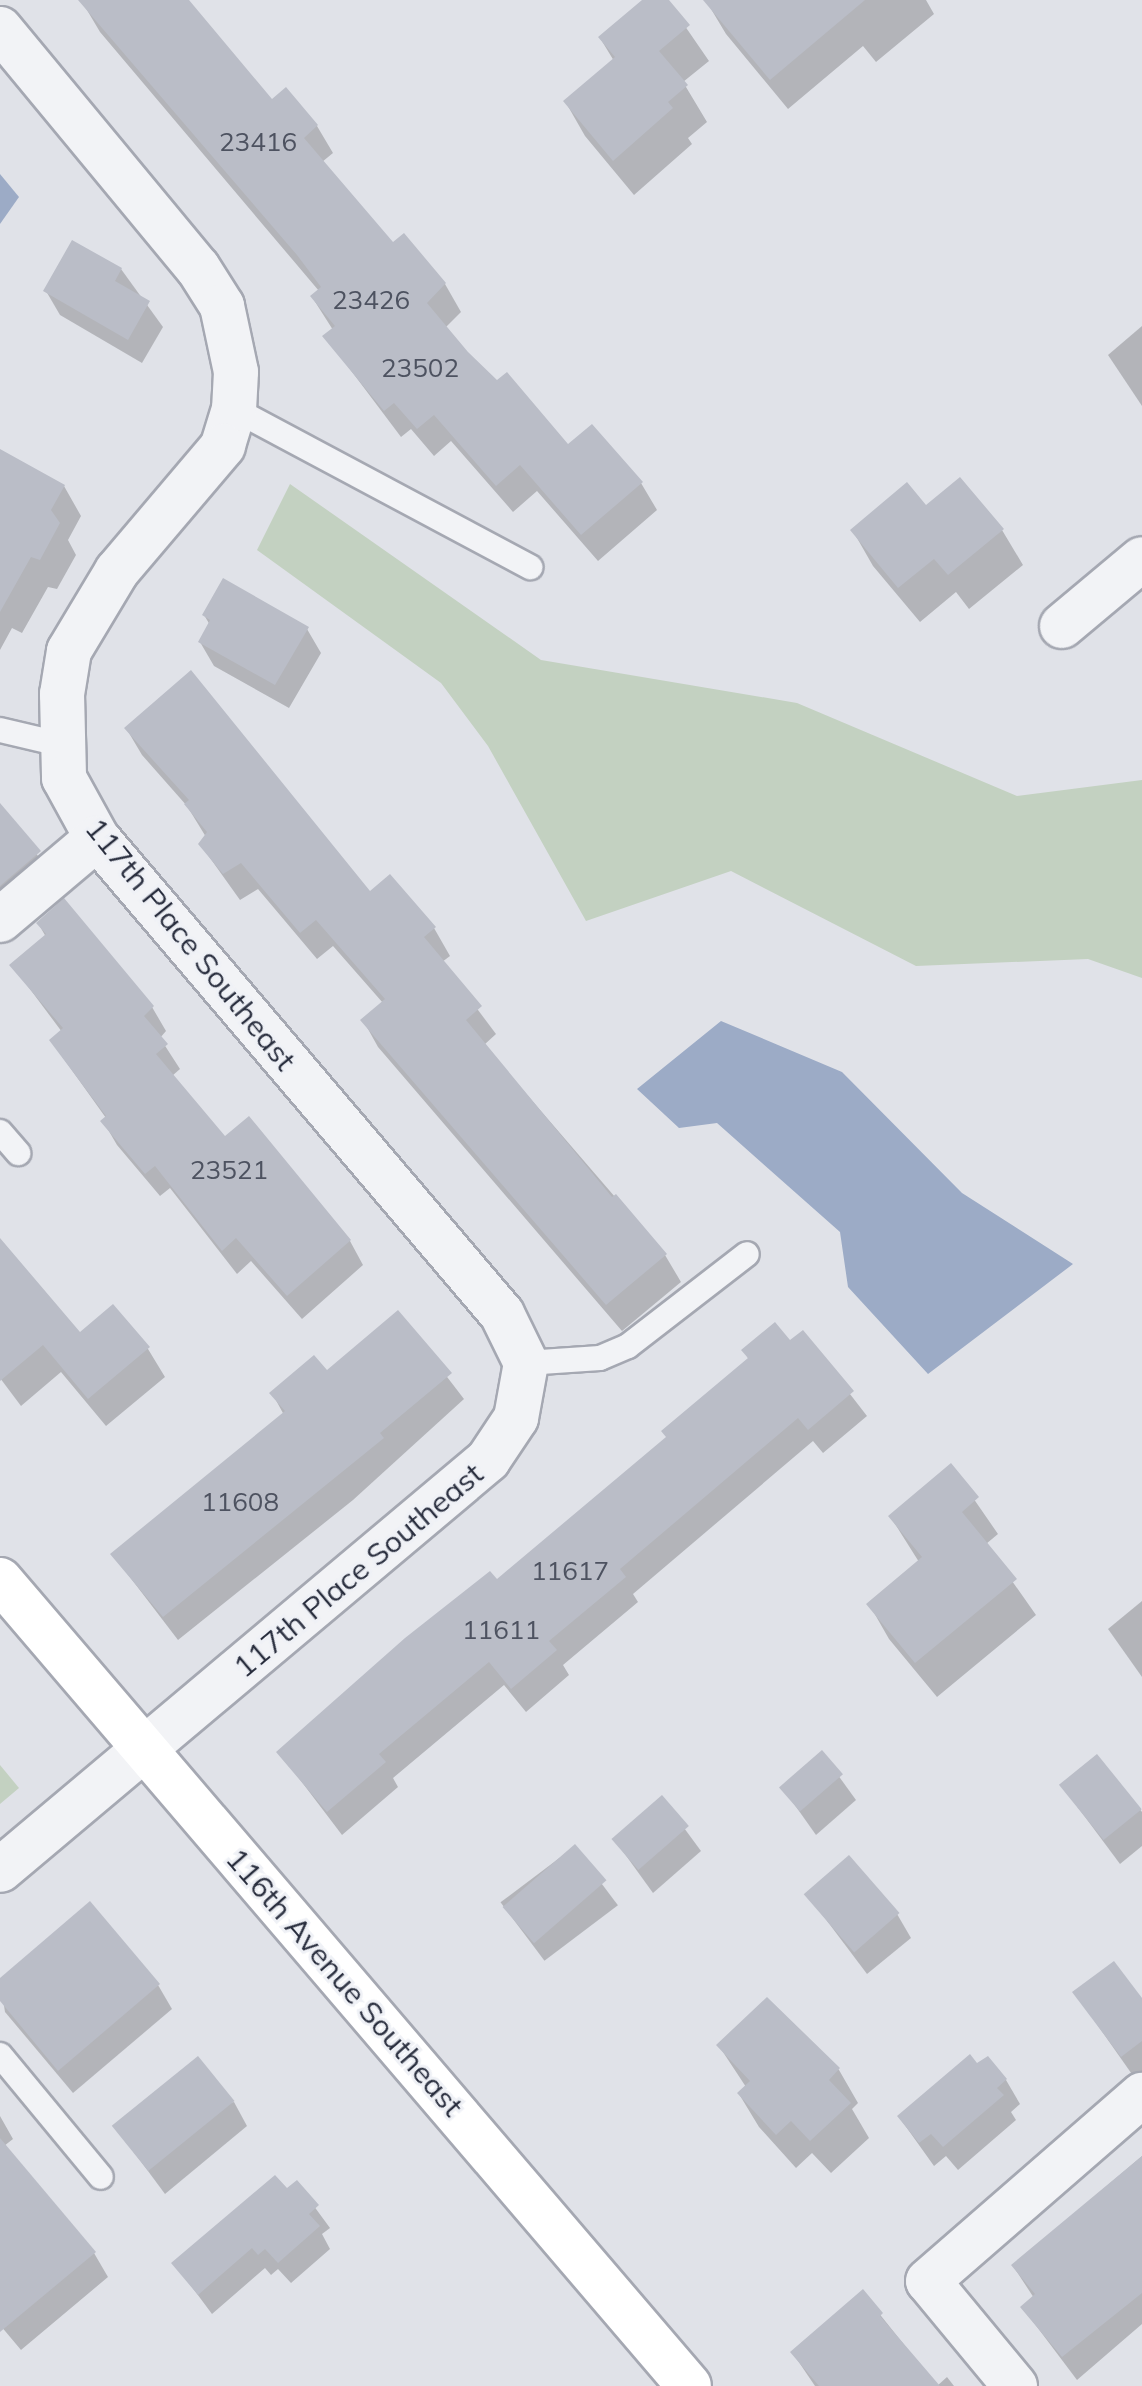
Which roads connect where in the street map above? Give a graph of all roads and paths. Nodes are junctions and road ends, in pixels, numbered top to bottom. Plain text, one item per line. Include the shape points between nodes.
1 (0, 29) edge
2 (234, 409) junction
3 (1142, 559) edge
4 (530, 567) dead end
5 (1062, 626) dead end
6 (0, 730) edge
7 (64, 745) junction
8 (97, 838) junction
9 (0, 920) edge
10 (0, 1132) edge
11 (18, 1153) dead end
12 (747, 1254) dead end
13 (526, 1363) junction
14 (0, 1580) edge
15 (146, 1750) junction
16 (0, 1870) edge
17 (0, 2055) edge
18 (1142, 2095) edge
19 (101, 2177) dead end
20 (689, 2386) edge
21 (1015, 2386) edge

1 - 2 street, 117th Place Southeast via 214,293 230,337
2 - 4 lane
2 - 7 street, 117th Place Southeast via 223,446 92,606 69,651 62,694
3 - 5 street
6 - 7 lane
7 - 8 street, 117th Place Southeast via 64,778
8 - 9 street
8 - 13 street, 117th Place Southeast via 502,1314
10 - 11 lane
12 - 13 lane via 628,1346 600,1358
13 - 15 street, 117th Place Southeast via 516,1418 488,1460
14 - 15 main road, 116th Avenue Southeast
15 - 16 street, 117th Place Southeast
15 - 20 main road, 116th Avenue Southeast
17 - 19 lane
18 - 21 street via 928,2281

